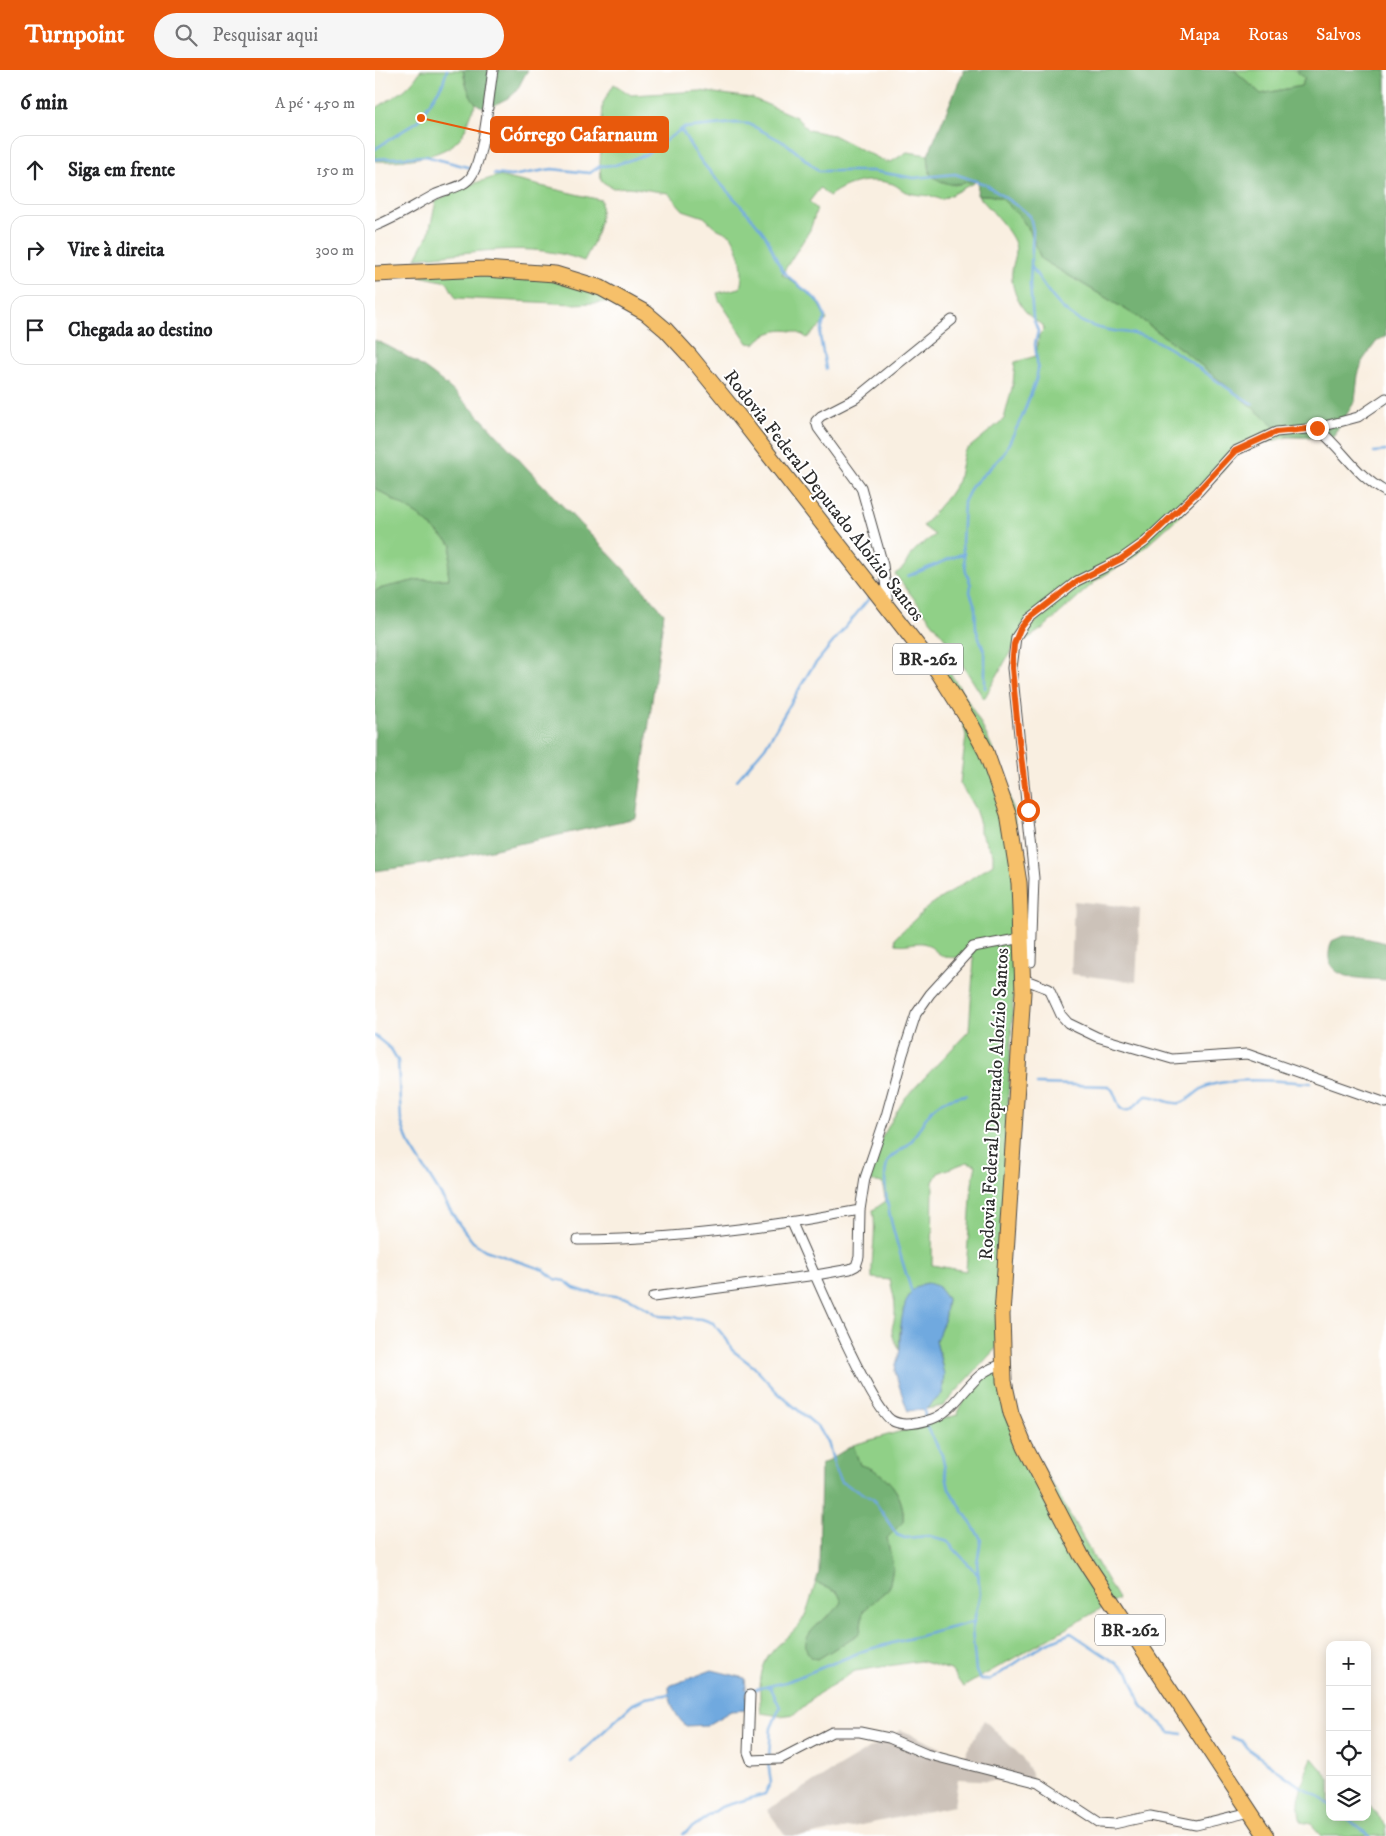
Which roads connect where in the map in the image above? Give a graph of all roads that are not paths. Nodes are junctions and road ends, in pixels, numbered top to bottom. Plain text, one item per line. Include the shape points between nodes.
1 (493, 70) edge
2 (375, 226) edge
3 (375, 274) edge
4 (952, 320) dead end
5 (1386, 398) edge
6 (1317, 428) junction
7 (1386, 492) edge
8 (888, 607) junction
9 (1024, 955) junction
10 (1386, 1103) edge
11 (860, 1210) junction
12 (792, 1223) junction
13 (578, 1240) dead end
14 (816, 1276) junction
15 (653, 1297) dead end
16 (1003, 1364) junction
17 (749, 1696) dead end
18 (1250, 1812) junction
19 (1266, 1836) edge

1 - 2 street via 479,157 471,177 407,213
3 - 8 highway, Rodovia Federal Deputado Aloízio Santos / BR-262 via 463,269 528,270 575,279 632,304 666,330 690,356
4 - 8 street via 856,398 816,421 861,487 883,565
5 - 6 street via 1358,417
6 - 7 street via 1359,473
6 - 9 street via 1276,432 1235,451 1145,542 1121,559 1077,581 1020,629 1014,644 1012,668 1034,878
8 - 9 highway, Rodovia Federal Deputado Aloízio Santos / BR-262 via 938,672 986,752 1011,830
9 - 10 street via 1068,1023 1097,1037 1172,1059 1247,1054
9 - 11 street via 973,947 922,1003 865,1178
9 - 16 highway, Rodovia Federal Deputado Aloízio Santos / BR-262 via 1002,1316
11 - 12 street
11 - 14 street via 856,1266
12 - 13 street via 621,1240
12 - 14 street
14 - 15 street
14 - 16 street via 882,1412 899,1423 940,1415 982,1374
16 - 18 highway, Rodovia Federal Deputado Aloízio Santos / BR-262 via 1015,1422 1081,1555
17 - 18 street via 747,1752 751,1760 780,1759 832,1732 859,1732 889,1738 926,1754 1039,1783 1100,1823 1114,1824 1150,1816 1196,1825
18 - 19 highway, Rodovia Federal Deputado Aloízio Santos / BR-262

